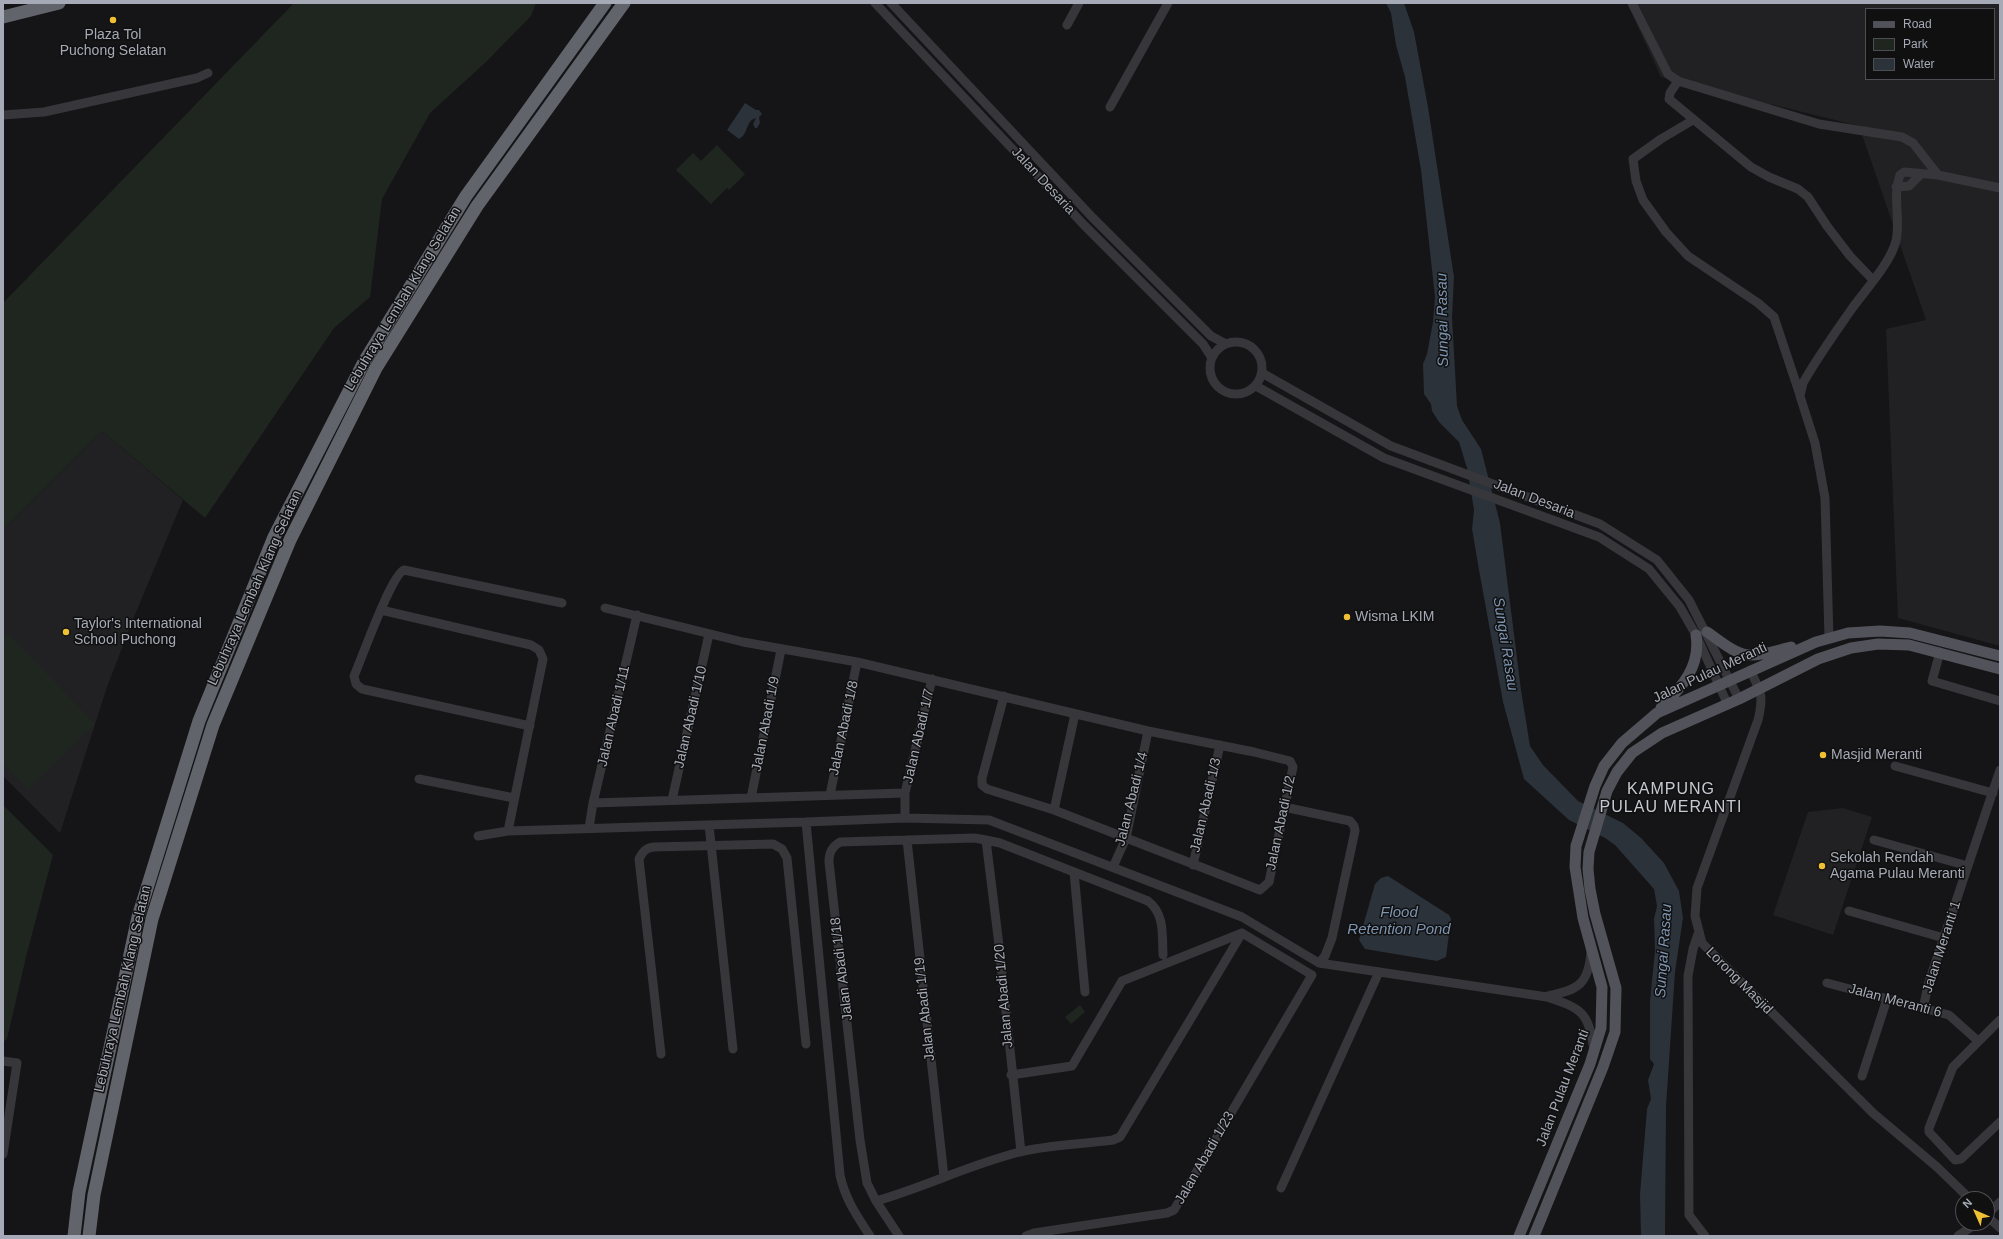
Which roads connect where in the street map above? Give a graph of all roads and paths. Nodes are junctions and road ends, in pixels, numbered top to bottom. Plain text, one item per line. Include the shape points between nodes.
1 (59, 3) edge
2 (605, 3) edge
3 (624, 3) edge
4 (875, 3) edge
5 (891, 3) edge
6 (1079, 3) edge
7 (1168, 3) edge
8 (1632, 3) edge
9 (3, 17) edge
10 (1067, 25) dead end
11 (208, 74) dead end
12 (1678, 81) junction
13 (1110, 107) dead end
14 (3, 115) edge
15 (1693, 120) junction
16 (1920, 175) junction
17 (1938, 176) junction
18 (1896, 188) junction
19 (2000, 188) edge
20 (1874, 280) junction
21 (1226, 344) junction
22 (1212, 358) junction
23 (1262, 373) junction
24 (1256, 386) junction
25 (1800, 396) junction
26 (562, 603) dead end
27 (606, 608) dead end
28 (381, 610) junction
29 (637, 615) junction
30 (1702, 633) junction
31 (709, 634) junction
32 (1829, 638) junction
33 (1816, 642) junction
34 (781, 650) junction
35 (1940, 652) junction
36 (2000, 656) edge
37 (858, 662) junction
38 (2000, 669) edge
39 (1750, 670) junction
40 (932, 679) junction
41 (1730, 679) junction
42 (1719, 685) junction
43 (1760, 690) junction
44 (1004, 696) junction
45 (1739, 700) junction
46 (2000, 701) edge
47 (1728, 705) junction
48 (1657, 713) junction
49 (1075, 714) junction
50 (530, 726) junction
51 (1148, 731) junction
52 (1220, 745) junction
53 (1895, 766) dead end
54 (2000, 770) edge
55 (418, 779) dead end
56 (906, 793) junction
57 (1993, 793) junction
58 (830, 795) junction
59 (514, 798) junction
60 (751, 798) junction
61 (672, 800) junction
62 (593, 803) junction
63 (1284, 807) junction
64 (1054, 810) junction
65 (905, 818) junction
66 (806, 822) junction
67 (709, 824) junction
68 (589, 828) junction
69 (508, 831) junction
70 (478, 836) dead end
71 (1126, 838) junction
72 (907, 840) junction
73 (986, 840) junction
74 (1874, 840) dead end
75 (711, 846) junction
76 (1193, 865) junction
77 (1968, 866) junction
78 (1113, 867) junction
79 (1074, 872) junction
80 (1849, 911) dead end
81 (1242, 934) junction
82 (1698, 934) junction
83 (1944, 938) junction
84 (1591, 944) junction
85 (1163, 955) dead end
86 (1319, 962) junction
87 (1379, 972) junction
88 (1827, 983) dead end
89 (1084, 992) dead end
90 (1547, 996) junction
91 (1887, 1000) junction
92 (1923, 1010) junction
93 (2000, 1020) edge
94 (1978, 1041) junction
95 (806, 1044) dead end
96 (733, 1049) dead end
97 (661, 1054) dead end
98 (1594, 1054) junction
99 (3, 1061) edge
100 (1011, 1075) junction
101 (1862, 1076) dead end
102 (2000, 1122) edge
103 (1020, 1152) junction
104 (3, 1154) edge
105 (944, 1177) junction
106 (1281, 1188) dead end
107 (1962, 1191) edge
108 (876, 1201) junction
109 (74, 1236) edge
110 (89, 1236) edge
111 (870, 1236) edge
112 (899, 1236) edge
113 (1026, 1236) edge
114 (1519, 1236) edge
115 (1534, 1236) edge
116 (1705, 1236) edge

1 - 9 highway
2 - 109 highway, Lebuhraya Lembah Klang Selatan via 458,210 364,362 274,537 199,721 138,917 79,1192
3 - 110 highway, Lebuhraya Lembah Klang Selatan via 482,199 376,368 290,540 213,725 152,919 94,1195
4 - 22 street, Jalan Desaria via 1084,225 1203,344
5 - 21 street, Jalan Desaria via 1092,217 1211,336
6 - 10 street
7 - 13 street
8 - 12 street via 1668,74
11 - 14 street via 44,112
12 - 15 street via 1669,99
12 - 17 street via 1819,124 1902,137 1913,143
15 - 20 street via 1751,167 1798,189 1808,197 1840,244
15 - 25 street via 1633,159 1636,181 1643,200 1688,256 1758,303 1774,317
16 - 17 street
16 - 18 street via 1909,186
16 - 18 street via 1904,172 1900,175
17 - 19 street
18 - 20 street via 1896,241
20 - 25 street via 1809,373
21 - 22 street via 1220,347
21 - 23 street via 1241,342 1255,349 1260,356
22 - 24 street via 1210,374 1224,392 1237,395
23 - 24 street
23 - 30 street, Jalan Desaria via 1391,446 1600,524 1657,560 1689,600
24 - 30 street, Jalan Desaria via 1384,458 1599,537 1649,569
25 - 32 street via 1815,443 1825,498
26 - 28 street via 404,570 398,574
27 - 29 street
28 - 50 street via 536,647 543,659
28 - 50 street via 354,676 359,687
29 - 31 street
29 - 62 street, Jalan Abadi 1/11
30 - 33 main road via 1747,654 1759,654
30 - 41 street, Jalan Desaria
30 - 42 street, Jalan Desaria
30 - 48 main road via 1690,676
31 - 34 street
31 - 61 street, Jalan Abadi 1/10
32 - 33 main road, Jalan Pulau Meranti
32 - 36 main road, Jalan Pulau Meranti via 1848,633 1880,631 1910,634
33 - 39 main road, Jalan Pulau Meranti
34 - 37 street
34 - 60 street, Jalan Abadi 1/9
35 - 38 main road, Jalan Pulau Meranti
35 - 43 main road, Jalan Pulau Meranti via 1909,645 1878,644 1851,648 1818,659
35 - 46 street via 1932,681
37 - 40 street
37 - 58 street, Jalan Abadi 1/8
39 - 41 main road, Jalan Pulau Meranti
39 - 43 street, Lorong Masjid
40 - 44 street
40 - 56 street, Jalan Abadi 1/7
41 - 42 main road, Jalan Pulau Meranti
41 - 45 street, Jalan Desaria
42 - 47 street, Jalan Desaria
42 - 48 main road, Jalan Pulau Meranti
43 - 45 main road, Jalan Pulau Meranti
43 - 82 street, Lorong Masjid via 1762,698 1758,720 1697,888 1695,916
44 - 49 street
44 - 64 street via 982,785 987,789
45 - 47 main road, Jalan Pulau Meranti
47 - 115 main road, Jalan Pulau Meranti via 1662,733 1632,753 1617,772 1608,791 1589,852 1590,888 1616,988 1615,1032
48 - 84 main road, Jalan Pulau Meranti via 1622,743 1604,766 1576,846 1576,881
49 - 51 street
49 - 64 street
50 - 59 street
51 - 52 street
51 - 71 street, Jalan Abadi 1/4
52 - 63 street, Jalan Abadi 1/2 via 1290,762 1293,767
52 - 76 street, Jalan Abadi 1/3
53 - 57 street
54 - 57 street, Jalan Meranti 1
55 - 59 street
56 - 58 street
56 - 65 street, Jalan Abadi 1/7
57 - 77 street, Jalan Meranti 1
58 - 60 street
59 - 69 street
60 - 61 street
61 - 62 street
62 - 68 street, Jalan Abadi 1/11
63 - 76 street, Jalan Abadi 1/2 via 1267,886 1260,890
63 - 86 street via 1350,821 1354,826 1329,947
64 - 71 street
65 - 66 street
65 - 78 street via 989,820
66 - 67 street
66 - 111 street via 840,1175 850,1204
67 - 68 street
67 - 75 street
68 - 69 street
69 - 70 street
71 - 76 street
71 - 78 street, Jalan Abadi 1/4
72 - 73 street, Jalan Abadi 1/18
72 - 105 street, Jalan Abadi 1/19
72 - 108 street, Jalan Abadi 1/18 via 840,842 829,855 860,1140 867,1182
73 - 79 street, Jalan Abadi 1/18
73 - 100 street, Jalan Abadi 1/20
74 - 77 street
75 - 95 street via 774,844 782,849 787,858
75 - 96 street
75 - 97 street via 648,848 642,852 639,859
77 - 83 street, Jalan Meranti 1
78 - 86 street via 1242,917
79 - 85 street, Jalan Abadi 1/18 via 1148,901 1156,907 1160,916
79 - 89 street
80 - 83 street
81 - 100 street via 1122,981 1072,1066
81 - 103 street via 1120,1137
81 - 113 street, Jalan Abadi 1/23 via 1312,975 1174,1210
82 - 107 street, Lorong Masjid via 1709,951 1750,993 1873,1112
82 - 116 street via 1688,976 1689,1215
83 - 92 street, Jalan Meranti 1 via 1928,985
84 - 90 street via 1588,971 1582,982 1568,992
84 - 98 main road, Jalan Pulau Meranti via 1602,987 1601,1028
86 - 87 street
87 - 90 street
87 - 106 street
88 - 91 street, Jalan Meranti 6
90 - 98 street via 1575,1008 1585,1016 1590,1026
91 - 92 street, Jalan Meranti 6
91 - 101 street
92 - 94 street, Jalan Meranti 6 via 1949,1015
93 - 94 street
94 - 102 street via 1953,1067 1929,1132 1955,1160 1961,1160
98 - 114 main road, Jalan Pulau Meranti
99 - 104 street via 17,1063
100 - 103 street, Jalan Abadi 1/20
103 - 105 street
105 - 108 street
108 - 112 street, Jalan Abadi 1/18

